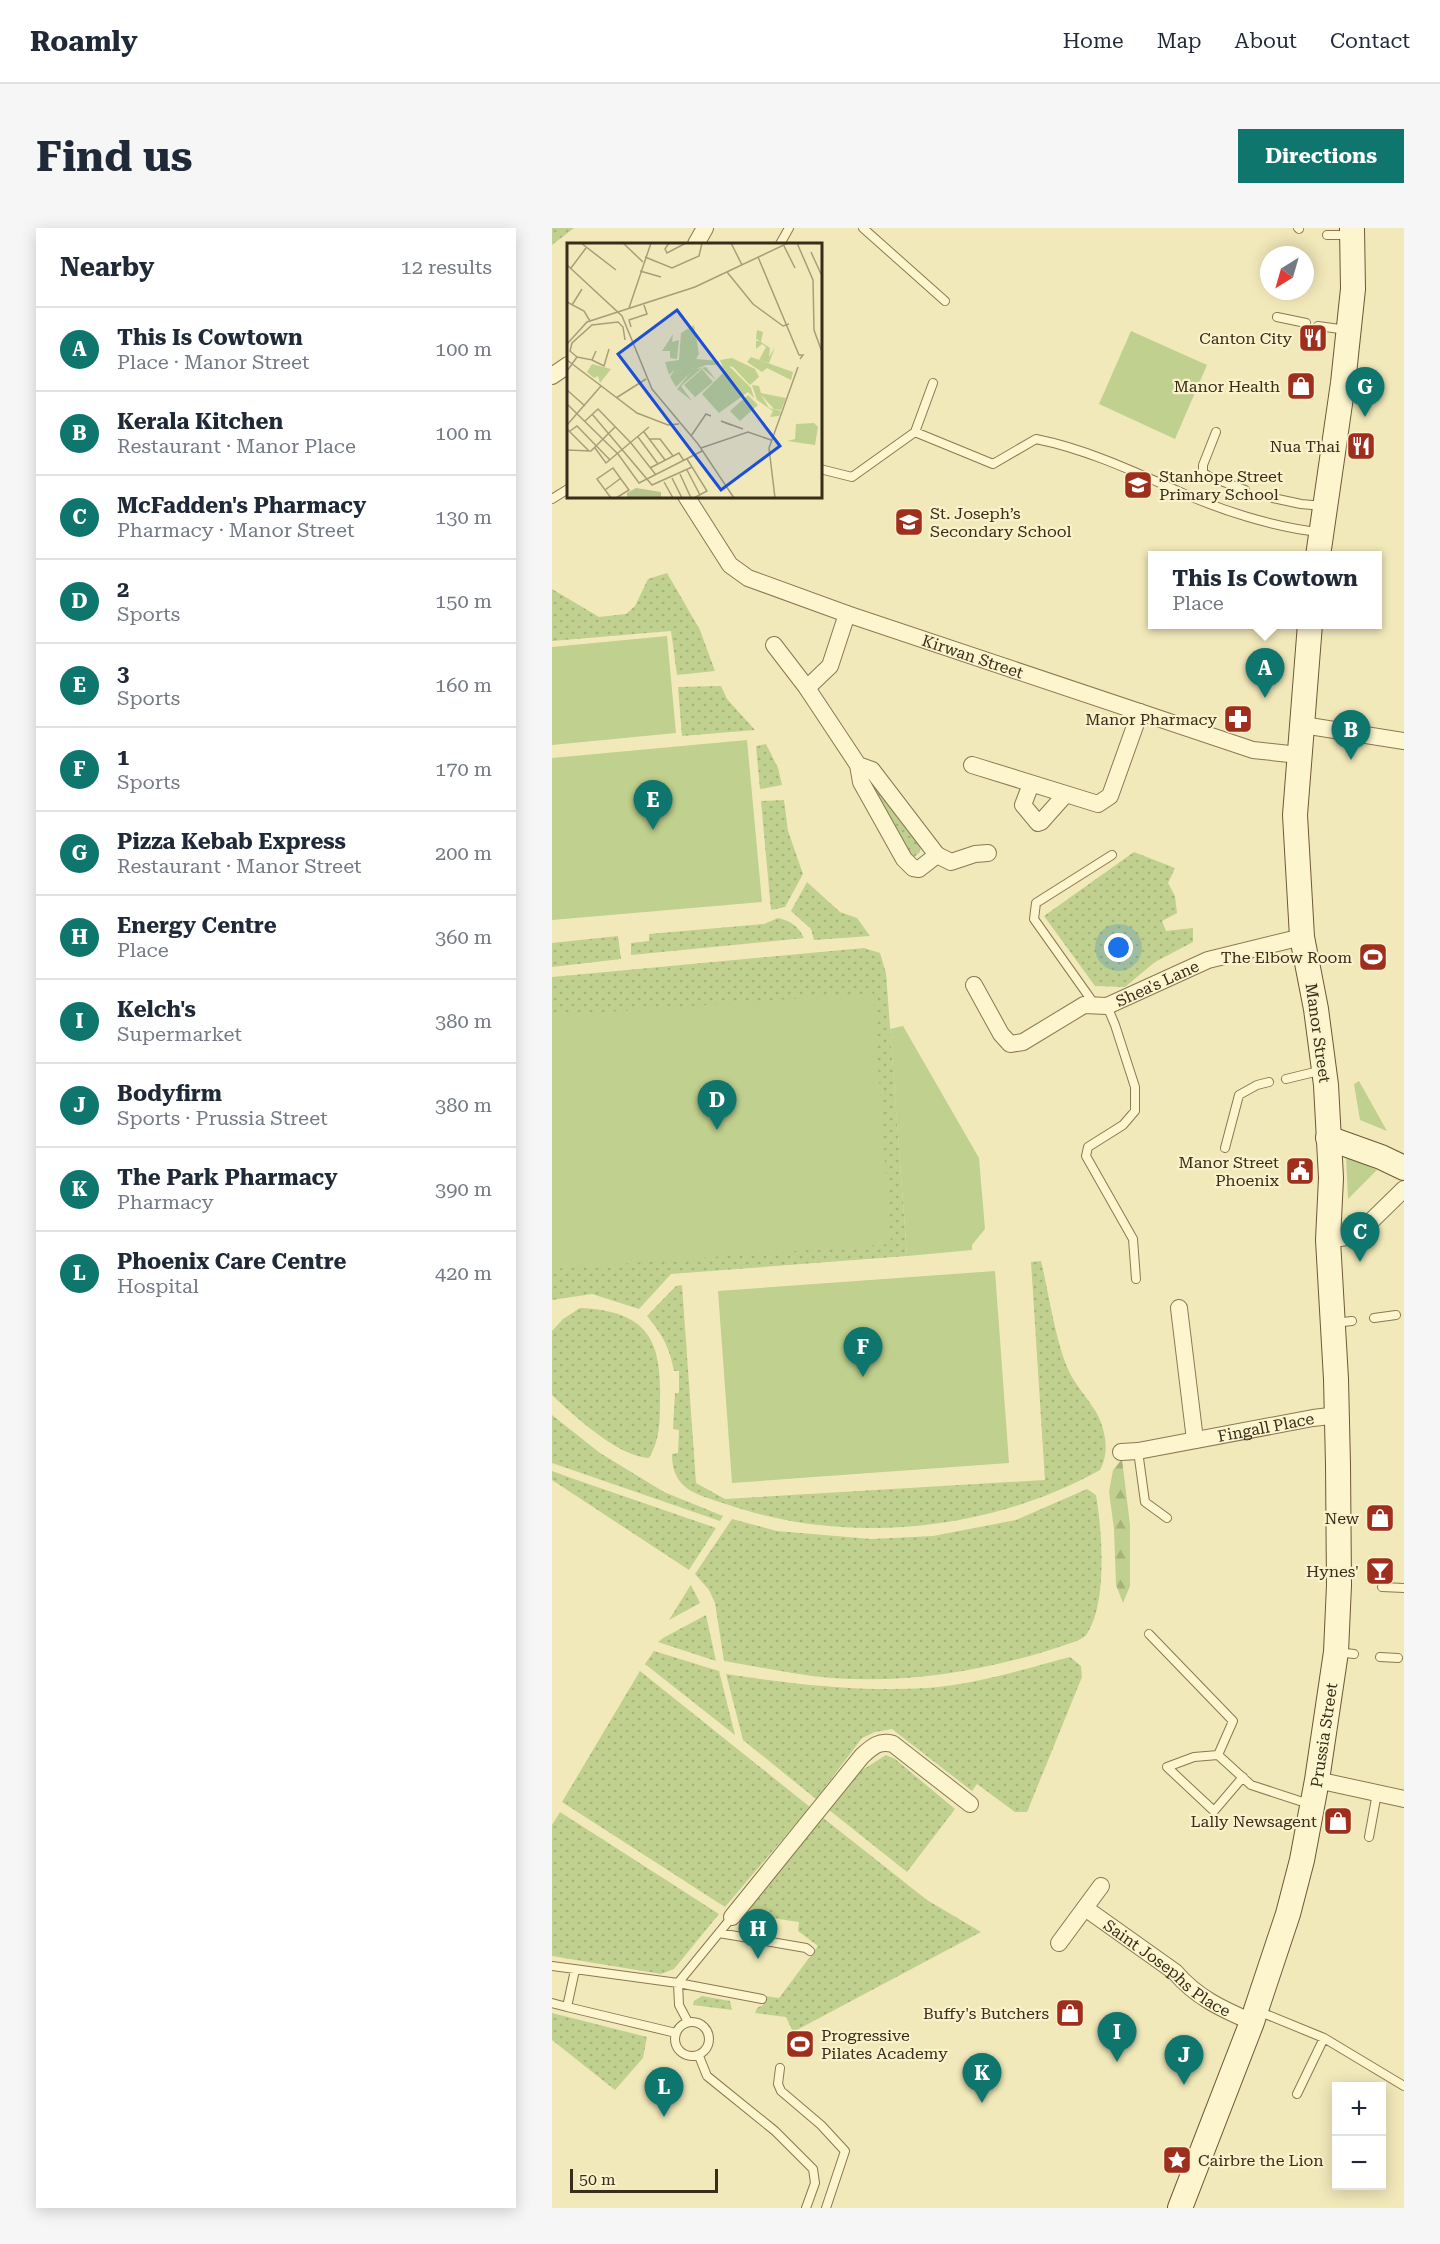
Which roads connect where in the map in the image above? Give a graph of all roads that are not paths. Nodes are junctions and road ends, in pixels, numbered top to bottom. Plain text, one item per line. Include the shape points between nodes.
1 (705, 228) edge
2 (789, 228) edge
3 (863, 228) edge
4 (1352, 232) edge
5 (1327, 235) dead end
6 (697, 243) edge
7 (781, 243) edge
8 (945, 300) dead end
9 (1277, 317) dead end
10 (1306, 323) dead end
11 (1318, 326) dead end
12 (1349, 331) junction
13 (567, 366) edge
14 (552, 376) edge
15 (933, 383) dead end
16 (915, 432) junction
17 (1216, 432) dead end
18 (822, 470) edge
19 (567, 490) edge
20 (1245, 490) dead end
21 (687, 498) edge
22 (1273, 498) dead end
23 (552, 499) edge
24 (1324, 506) junction
25 (1319, 544) edge
26 (847, 614) junction
27 (1310, 629) edge
28 (774, 645) dead end
29 (807, 688) junction
30 (1140, 712) junction
31 (1303, 725) junction
32 (1404, 741) edge
33 (1299, 755) junction
34 (858, 765) junction
35 (972, 765) dead end
36 (1031, 784) junction
37 (1065, 795) junction
38 (988, 853) dead end
39 (937, 855) junction
40 (1112, 855) dead end
41 (1302, 937) junction
42 (974, 985) dead end
43 (1095, 1005) junction
44 (1324, 1070) junction
45 (1286, 1079) dead end
46 (1269, 1082) dead end
47 (1328, 1138) junction
48 (1225, 1148) dead end
49 (1404, 1168) edge
50 (1404, 1189) edge
51 (1328, 1240) junction
52 (1136, 1280) dead end
53 (1179, 1308) dead end
54 (1396, 1316) dead end
55 (1374, 1318) dead end
56 (1338, 1415) junction
57 (1195, 1440) junction
58 (1138, 1451) junction
59 (1121, 1452) dead end
60 (1167, 1518) dead end
61 (1382, 1587) dead end
62 (1404, 1588) edge
63 (1149, 1634) dead end
64 (1380, 1657) dead end
65 (1398, 1659) dead end
66 (1218, 1755) junction
67 (1243, 1777) junction
68 (1317, 1780) junction
69 (1377, 1793) junction
70 (1404, 1799) edge
71 (970, 1804) dead end
72 (1312, 1805) junction
73 (1369, 1837) dead end
74 (1101, 1886) dead end
75 (1085, 1908) junction
76 (732, 1917) joint
77 (719, 1934) junction
78 (1059, 1943) dead end
79 (810, 1951) dead end
80 (552, 1966) edge
81 (575, 1970) junction
82 (678, 1983) junction
83 (762, 1999) dead end
84 (552, 2002) edge
85 (567, 2007) junction
86 (1254, 2016) junction
87 (688, 2022) junction
88 (676, 2033) junction
89 (1324, 2038) junction
90 (699, 2056) junction
91 (780, 2068) dead end
92 (1404, 2086) edge
93 (1297, 2094) dead end
94 (806, 2208) edge
95 (826, 2208) edge
96 (1180, 2208) edge

1 - 6 street
2 - 7 lane
3 - 8 lane
4 - 5 lane
4 - 12 main road
9 - 10 lane
11 - 12 lane
12 - 24 main road
13 - 14 street
15 - 16 lane
16 - 18 lane via 852,477
16 - 25 lane via 993,464 1036,439 1054,443 1229,510 1286,527
17 - 20 lane via 1203,472
19 - 23 lane
21 - 26 street, Kirwan Street via 730,565 748,578
22 - 24 lane
24 - 25 main road
26 - 29 street via 830,666
26 - 30 street, Kirwan Street
27 - 31 main road, Manor Street
28 - 29 street
29 - 34 street
30 - 33 street, Kirwan Street via 1253,750
30 - 37 street via 1105,802 1098,804
31 - 32 street
31 - 33 main road, Manor Street
33 - 41 main road, Manor Street via 1295,815
34 - 39 street via 872,770
34 - 39 street via 861,782 904,859 919,869
35 - 36 street
36 - 37 street
36 - 37 street via 1023,805 1038,823
38 - 39 street via 951,862
40 - 43 lane via 1036,903 1034,919
41 - 43 street, Shea's Lane via 1208,960
41 - 44 main road, Manor Street
42 - 43 street, Shea's Lane via 1010,1044
43 - 52 lane via 1115,1024 1135,1087 1136,1111 1123,1125 1088,1146 1086,1156 1133,1239
44 - 45 lane
44 - 47 main road, Manor Street
46 - 48 lane via 1239,1095
47 - 49 main road
47 - 51 main road, Manor Street
50 - 51 street via 1361,1231
51 - 56 main road, Prussia Street via 1342,1322
53 - 57 street, Fingall Place
54 - 55 lane
56 - 57 street, Fingall Place
56 - 68 main road, Prussia Street via 1345,1653
57 - 58 street, Fingall Place
58 - 59 street, Fingall Place
58 - 60 lane via 1145,1502
61 - 62 lane
63 - 66 lane via 1233,1721
64 - 65 lane
66 - 67 lane
66 - 67 lane via 1194,1757 1167,1767 1214,1811
67 - 72 lane via 1251,1785
68 - 69 street
68 - 72 main road, Prussia Street
69 - 70 street
69 - 73 lane
71 - 76 street via 893,1744 873,1746
72 - 86 main road, Prussia Street via 1295,1888
74 - 75 street, Saint Josephs Place
75 - 78 street, Saint Josephs Place
75 - 86 street, Saint Josephs Place via 1175,1972 1204,1999
76 - 77 lane
77 - 79 lane
77 - 82 lane
80 - 81 lane
81 - 82 lane
81 - 85 lane
82 - 83 lane
82 - 87 lane via 679,2005
84 - 85 lane
85 - 88 lane
86 - 89 lane
86 - 96 main road, Prussia Street
87 - 88 lane
87 - 90 lane via 704,2027 709,2037 707,2048
88 - 90 lane via 678,2050 687,2056
89 - 92 lane
89 - 93 lane
90 - 94 lane via 707,2076 775,2131 813,2169 815,2183
91 - 95 lane via 781,2091 845,2151

